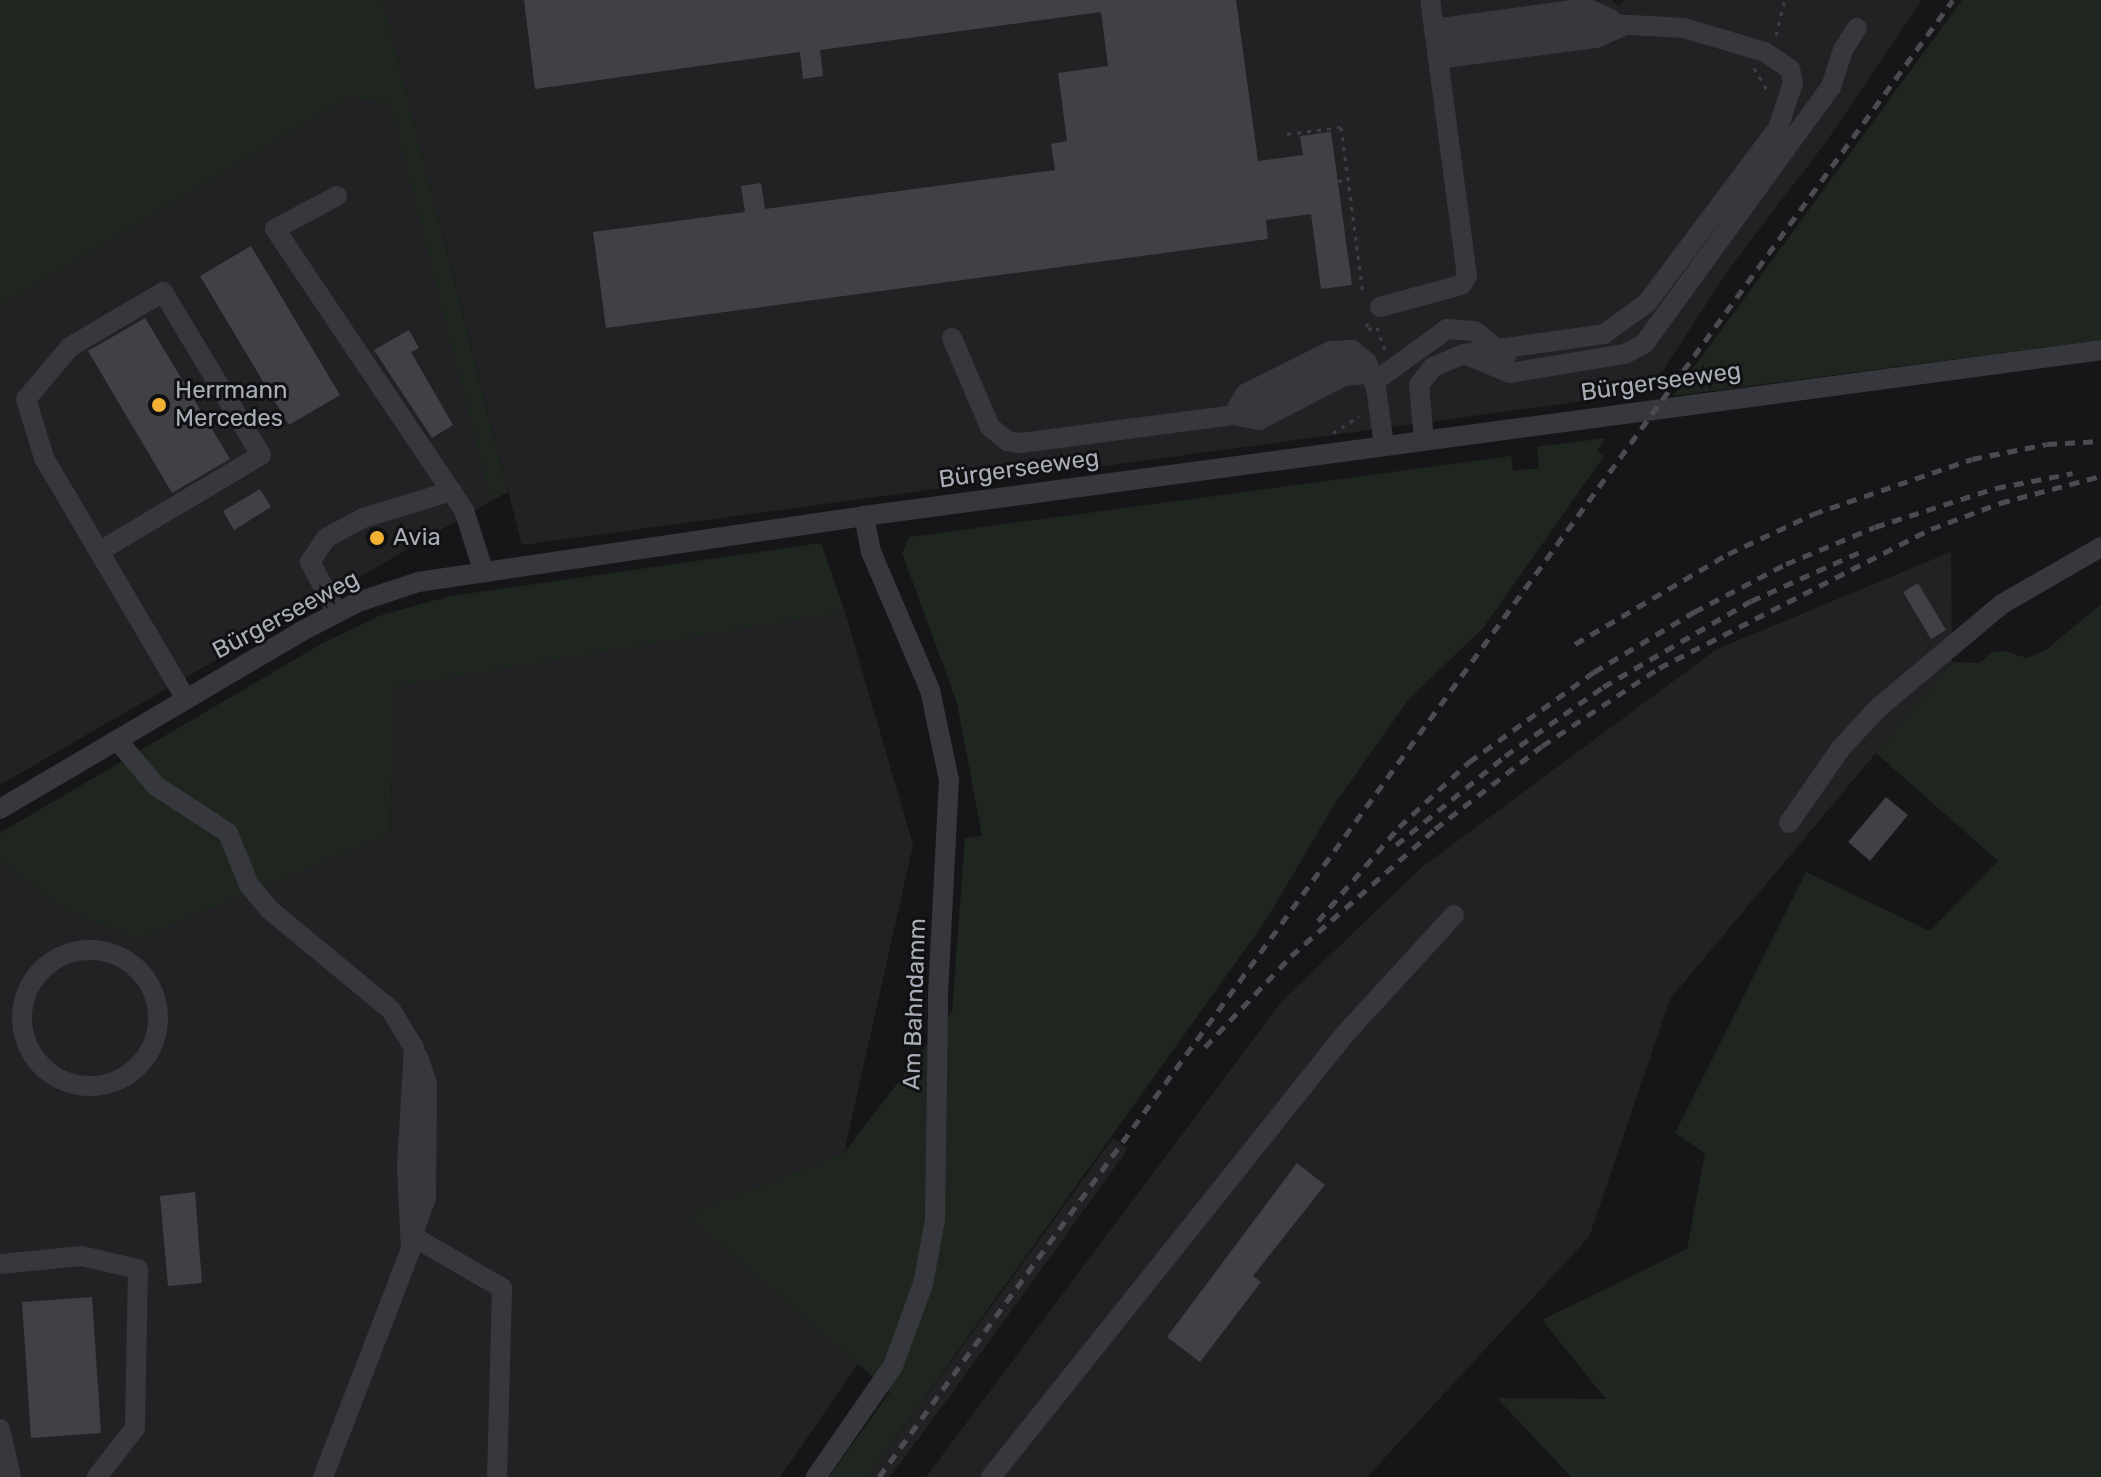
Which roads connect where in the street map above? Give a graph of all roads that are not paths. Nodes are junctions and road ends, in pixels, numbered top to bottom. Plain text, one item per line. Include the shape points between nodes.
1 (1430, 0) edge
2 (1857, 28) dead end
3 (1436, 44) junction
4 (337, 196) dead end
5 (1370, 305) road end
6 (952, 338) dead end
7 (1499, 350) junction
8 (2101, 350) edge
9 (1464, 354) junction
10 (1521, 368) junction
11 (1372, 378) junction
12 (1233, 415) junction
13 (1424, 440) junction
14 (1384, 445) junction
15 (452, 491) junction
16 (864, 516) junction
17 (2101, 547) edge
18 (100, 551) junction
19 (483, 570) junction
20 (337, 612) junction
21 (186, 699) junction
22 (117, 740) junction
23 (0, 809) edge
24 (1789, 823) dead end
25 (1454, 915) dead end
26 (95, 949) joint
27 (412, 1236) junction
28 (0, 1264) edge
29 (0, 1429) edge
30 (11, 1477) edge
31 (97, 1477) edge
32 (323, 1477) edge
33 (497, 1477) edge
34 (816, 1477) edge
35 (991, 1477) edge

1 - 3 street
2 - 10 street via 1831,87 1644,344 1616,356
3 - 5 street via 1467,276 1461,285
3 - 7 street via 1594,23 1684,28 1765,52 1793,76 1784,118 1663,286 1632,317 1604,334
4 - 15 street via 275,229
6 - 12 street via 982,415 1007,441
7 - 9 street
7 - 10 street
7 - 11 street via 1475,331 1447,329
8 - 13 street, Bürgerseeweg
9 - 10 street via 1502,372
9 - 13 street via 1433,367 1419,385
11 - 12 street via 1344,376 1259,420
11 - 12 street via 1361,354 1331,351 1245,394
11 - 14 street
13 - 14 street, Bürgerseeweg
14 - 16 street, Bürgerseeweg
15 - 19 street via 478,544
15 - 20 street via 363,518 326,538 310,562
16 - 19 street, Bürgerseeweg
16 - 34 street, Am Bahndamm via 871,552 930,690 949,780 938,995 935,1220 923,1284 893,1366
17 - 24 street via 2002,604 1898,690 1841,748
18 - 18 street via 44,458 26,399 70,347 163,292 261,455
18 - 21 street
19 - 20 street, Bürgerseeweg via 407,585
20 - 21 street, Bürgerseeweg
21 - 22 street, Bürgerseeweg
22 - 23 street, Bürgerseeweg
22 - 27 street via 156,786 228,833 249,885 270,910 391,1010 414,1048 407,1167
25 - 35 street via 1346,1033
26 - 26 street via 52,960 24,996 24,1041 52,1076 73,1085 118,1081 151,1050 158,1028 150,985 117,955
27 - 32 street
27 - 33 street via 502,1288
28 - 31 street via 82,1256 138,1269 135,1428
29 - 30 street

